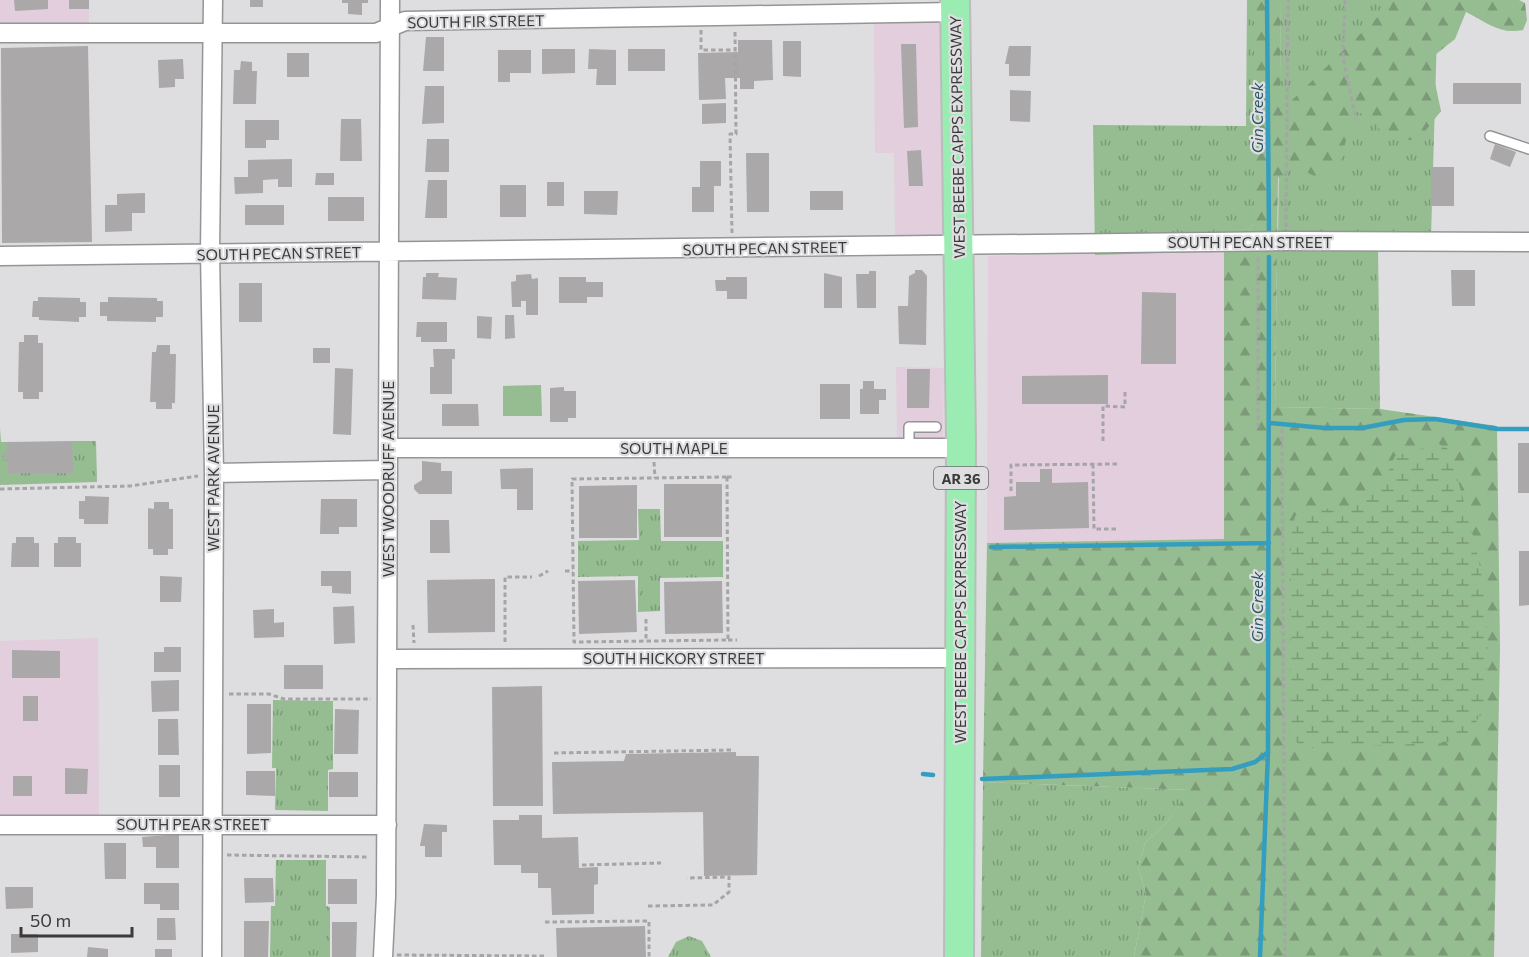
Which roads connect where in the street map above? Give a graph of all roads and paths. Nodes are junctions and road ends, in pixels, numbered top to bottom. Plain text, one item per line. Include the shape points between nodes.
1 (213, 0) edge
2 (390, 0) edge
3 (1288, 0) edge
4 (1345, 0) edge
5 (955, 6) edge
6 (701, 16) junction
7 (734, 16) junction
8 (390, 27) junction
9 (0, 33) edge
10 (213, 33) junction
11 (735, 50) junction
12 (1356, 120) dead end
13 (1490, 135) dead end
14 (1529, 149) edge
15 (1258, 241) junction
16 (1285, 241) junction
17 (1529, 242) edge
18 (960, 246) junction
19 (732, 248) junction
20 (387, 252) junction
21 (210, 253) junction
22 (0, 256) edge
23 (1125, 390) dead end
24 (936, 427) dead end
25 (1258, 429) dead end
26 (1281, 429) dead end
27 (1103, 441) dead end
28 (388, 448) junction
29 (909, 448) junction
30 (961, 448) junction
31 (654, 455) dead end
32 (1093, 464) junction
33 (1118, 464) dead end
34 (387, 470) junction
35 (214, 473) junction
36 (726, 477) junction
37 (734, 477) dead end
38 (655, 478) junction
39 (0, 489) edge
40 (1011, 491) dead end
41 (1118, 529) dead end
42 (548, 571) dead end
43 (565, 571) dead end
44 (573, 571) junction
45 (539, 576) dead end
46 (532, 577) dead end
47 (646, 619) dead end
48 (728, 640) junction
49 (738, 640) dead end
50 (646, 641) junction
51 (505, 642) dead end
52 (961, 658) junction
53 (388, 659) junction
54 (224, 694) dead end
55 (376, 699) dead end
56 (732, 750) dead end
57 (554, 753) dead end
58 (212, 823) junction
59 (0, 825) edge
60 (387, 825) junction
61 (225, 855) dead end
62 (369, 857) dead end
63 (661, 863) dead end
64 (582, 865) dead end
65 (687, 878) dead end
66 (648, 906) dead end
67 (545, 922) dead end
68 (389, 956) edge
69 (419, 956) edge
70 (546, 956) edge
71 (212, 957) edge
72 (649, 957) edge
73 (959, 957) edge
74 (1285, 957) edge

1 - 10 street, WEST PARK AVENUE
2 - 8 street, WEST WOODRUFF AVENUE
3 - 16 path
4 - 12 path via 1343,58
5 - 7 street, SOUTH FIR STREET
5 - 18 main road, WEST BEEBE CAPPS EXPRESSWAY / AR 36
6 - 7 street, SOUTH FIR STREET
6 - 8 street, SOUTH FIR STREET via 405,21
6 - 11 path via 701,50
7 - 11 path
8 - 10 street, SOUTH FIR STREET via 376,33
8 - 20 street, WEST WOODRUFF AVENUE
9 - 10 street, SOUTH FIR STREET
10 - 21 street, WEST PARK AVENUE
11 - 19 path via 736,134 730,134
13 - 14 lane
15 - 16 street, SOUTH PECAN STREET
15 - 18 street, SOUTH PECAN STREET
15 - 25 path
16 - 17 street, SOUTH PECAN STREET
18 - 19 street, SOUTH PECAN STREET
18 - 30 main road, WEST BEEBE CAPPS EXPRESSWAY / AR 36
19 - 20 street, SOUTH PECAN STREET
20 - 21 street, SOUTH PECAN STREET
20 - 28 street, WEST WOODRUFF AVENUE
21 - 22 street, SOUTH PECAN STREET
21 - 35 street, WEST PARK AVENUE
23 - 27 path via 1125,406 1103,406
24 - 29 lane via 909,427
26 - 74 path
28 - 29 street, SOUTH MAPLE
28 - 34 street, WEST WOODRUFF AVENUE
29 - 30 street, SOUTH MAPLE
30 - 52 main road, WEST BEEBE CAPPS EXPRESSWAY / AR 36
31 - 38 path
32 - 33 path
32 - 40 path via 1011,465
32 - 41 path via 1094,529
34 - 35 street
34 - 53 street, WEST WOODRUFF AVENUE
35 - 39 path via 142,485
35 - 58 street, WEST PARK AVENUE
36 - 37 path
36 - 38 path
36 - 48 path
38 - 44 path via 572,479
42 - 45 path
43 - 44 path
44 - 50 path via 574,642
46 - 51 path via 505,577
47 - 50 path
48 - 49 path
48 - 50 path
52 - 53 street, SOUTH HICKORY STREET
52 - 73 main road, WEST BEEBE CAPPS EXPRESSWAY / AR 36
53 - 60 street, WEST WOODRUFF AVENUE
54 - 55 path via 268,694 284,699
56 - 57 path
58 - 59 street, SOUTH PEAR STREET
58 - 60 street, SOUTH PEAR STREET
58 - 71 street, WEST PARK AVENUE
60 - 68 street, WEST WOODRUFF AVENUE
61 - 62 path
63 - 64 path
65 - 66 path via 729,877 729,892 713,905
67 - 72 path via 649,921
68 - 69 path
69 - 70 path

